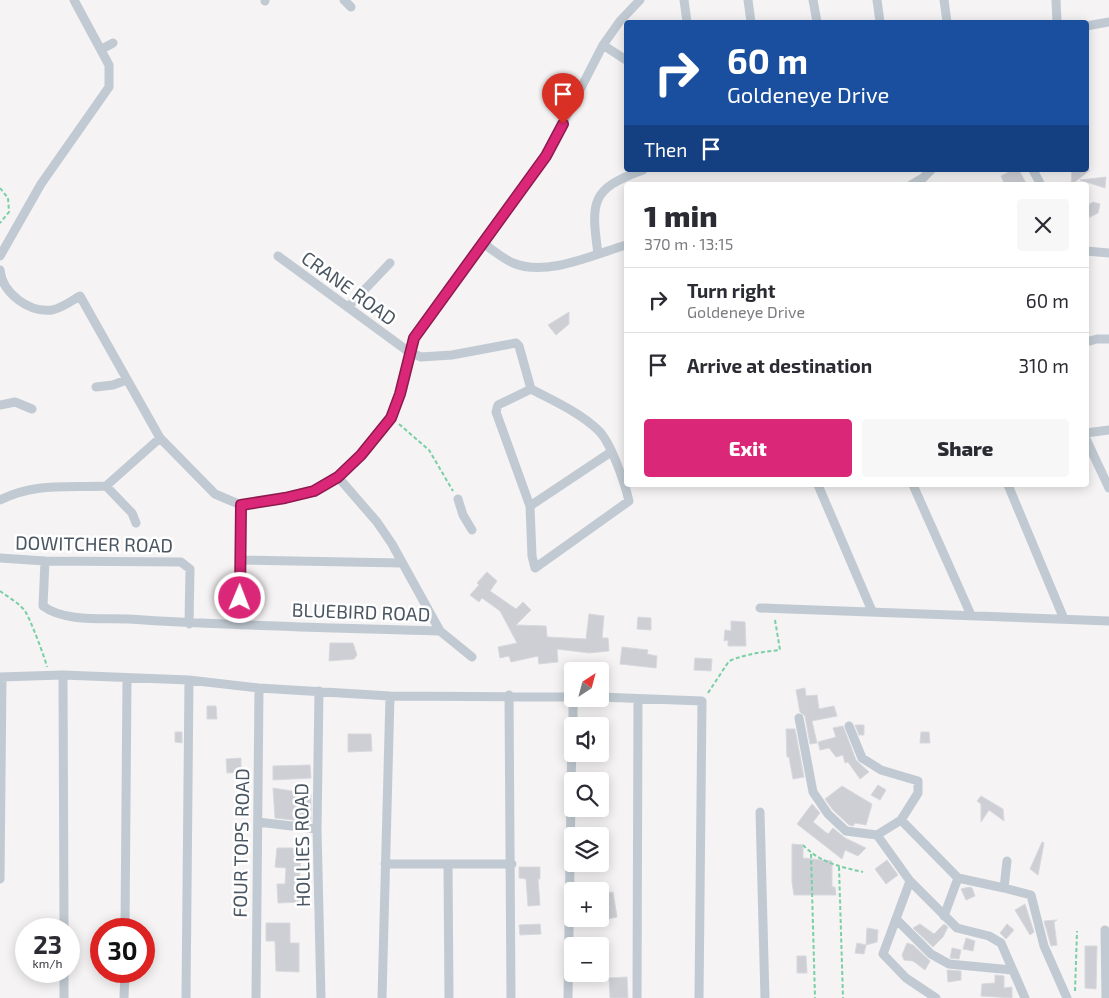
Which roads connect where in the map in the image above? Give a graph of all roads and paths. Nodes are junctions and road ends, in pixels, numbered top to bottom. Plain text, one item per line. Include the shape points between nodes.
1 (74, 0) edge
2 (344, 0) edge
3 (640, 0) edge
4 (684, 0) edge
5 (748, 0) edge
6 (813, 0) edge
7 (877, 0) edge
8 (944, 0) edge
9 (1056, 0) edge
10 (351, 7) dead end
11 (687, 20) edge
12 (751, 20) edge
13 (817, 20) edge
14 (880, 20) edge
15 (947, 20) edge
16 (1056, 20) edge
17 (1109, 22) edge
18 (1089, 25) edge
19 (113, 43) dead end
20 (604, 45) junction
21 (102, 49) junction
22 (624, 59) edge
23 (637, 172) edge
24 (929, 172) edge
25 (916, 182) edge
26 (0, 188) edge
27 (0, 223) edge
28 (483, 243) junction
29 (624, 246) edge
30 (1089, 251) edge
31 (1109, 252) edge
32 (598, 254) junction
33 (0, 256) edge
34 (278, 256) dead end
35 (390, 263) dead end
36 (0, 270) edge
37 (348, 307) junction
38 (1109, 339) edge
39 (1089, 341) edge
40 (410, 352) junction
41 (126, 380) junction
42 (96, 387) dead end
43 (531, 389) junction
44 (0, 405) edge
45 (32, 409) dead end
46 (391, 418) junction
47 (1109, 430) edge
48 (1089, 433) edge
49 (160, 438) junction
50 (1089, 445) edge
51 (611, 452) junction
52 (338, 477) junction
53 (106, 486) junction
54 (819, 487) edge
55 (915, 487) edge
56 (1009, 487) edge
57 (1109, 488) edge
58 (458, 498) joint
59 (0, 500) edge
60 (241, 505) junction
61 (530, 506) junction
62 (136, 523) dead end
63 (472, 530) dead end
64 (0, 558) edge
65 (240, 560) junction
66 (44, 561) junction
67 (402, 562) junction
68 (0, 591) edge
69 (760, 608) dead end
70 (776, 608) junction
71 (872, 611) junction
72 (971, 615) junction
73 (1064, 619) junction
74 (1109, 621) edge
75 (188, 624) junction
76 (242, 625) junction
77 (440, 631) junction
78 (472, 657) dead end
79 (63, 675) junction
80 (1, 677) edge
81 (127, 678) junction
82 (189, 680) junction
83 (259, 688) junction
84 (319, 691) junction
85 (509, 695) junction
86 (390, 696) junction
87 (564, 698) edge
88 (609, 698) edge
89 (638, 698) junction
90 (702, 700) junction
91 (799, 718) dead end
92 (849, 726) dead end
93 (571, 762) edge
94 (760, 812) dead end
95 (901, 820) junction
96 (258, 822) junction
97 (317, 829) junction
98 (877, 835) junction
99 (803, 845) dead end
100 (811, 854) junction
101 (1007, 861) dead end
102 (385, 864) junction
103 (448, 864) junction
104 (512, 864) junction
105 (839, 867) junction
106 (862, 872) dead end
107 (958, 878) junction
108 (0, 879) edge
109 (910, 880) junction
110 (1004, 888) junction
111 (944, 916) junction
112 (64, 918) edge
113 (125, 918) edge
114 (896, 919) junction
115 (1105, 930) dead end
116 (1077, 931) dead end
117 (1012, 970) junction
118 (64, 983) edge
119 (125, 983) edge
120 (64, 998) edge
121 (124, 998) edge
122 (186, 998) edge
123 (256, 998) edge
124 (321, 998) edge
125 (382, 998) edge
126 (449, 998) edge
127 (511, 998) edge
128 (568, 998) edge
129 (637, 998) edge
130 (700, 998) edge
131 (765, 998) edge
132 (815, 998) edge
133 (843, 998) edge
134 (936, 998) edge
135 (1025, 998) edge
136 (1067, 998) edge
137 (1075, 998) edge
138 (1106, 998) edge

1 - 21 street
2 - 10 street
3 - 20 street
4 - 11 street
5 - 12 street
6 - 13 street
7 - 14 street
8 - 15 street
9 - 16 street
17 - 18 street
19 - 21 street
20 - 22 street
20 - 28 street via 546,156
21 - 33 street via 109,65 109,87 41,184
23 - 32 street via 618,179 597,200 593,215
24 - 25 street
26 - 27 path via 8,198 9,212
28 - 32 street via 512,262 530,268 546,269
28 - 40 street via 414,338
29 - 32 street
30 - 31 street
34 - 37 street, CRANE ROAD
35 - 37 street
36 - 41 street via 9,291 30,307 61,308 80,296
37 - 40 street, CRANE ROAD
38 - 39 street
40 - 43 street, CRANE ROAD via 429,357 516,343
40 - 46 street
41 - 42 street
41 - 49 street
43 - 51 street via 600,431
43 - 61 street via 505,400 498,405 496,412
44 - 45 street via 15,402
46 - 52 street
46 - 58 path via 429,450
47 - 48 street
49 - 53 street
49 - 60 street via 215,494
50 - 57 street
51 - 61 street
51 - 61 street via 629,501 536,568 532,556
52 - 60 street via 314,491
52 - 67 street via 377,522
53 - 59 street via 36,487 17,491
53 - 62 street via 132,513
54 - 71 street
55 - 72 street
56 - 73 street
58 - 63 street
60 - 65 street
64 - 66 street, DOWITCHER ROAD
65 - 67 street
65 - 76 street
66 - 75 street, BLUEBIRD ROAD via 42,606 48,611 73,616
66 - 75 street, DOWITCHER ROAD via 182,562 190,569
67 - 77 street
68 - 79 path via 26,612 48,669
69 - 70 street
70 - 71 street
70 - 90 path via 780,650 758,651 729,661
71 - 72 street
72 - 73 street
73 - 74 street
75 - 76 street, BLUEBIRD ROAD
76 - 77 street, BLUEBIRD ROAD
77 - 78 street
79 - 80 street
79 - 81 street
79 - 112 street
80 - 108 street
81 - 82 street
81 - 113 street
82 - 83 street
82 - 122 street
83 - 84 street
83 - 96 street, FOUR TOPS ROAD
84 - 86 street
84 - 97 street, HOLLIES ROAD
85 - 86 street
85 - 87 street
85 - 104 street
86 - 102 street
88 - 89 street
89 - 90 street
89 - 129 street
90 - 130 street
91 - 98 street via 813,792 828,814 846,831
92 - 95 street via 862,758 881,770 918,782 918,794
93 - 128 street
94 - 131 street
95 - 98 street
95 - 107 street
96 - 97 street
96 - 123 street, FOUR TOPS ROAD
97 - 124 street, HOLLIES ROAD
98 - 109 street
99 - 100 path
100 - 105 path
100 - 132 path
101 - 110 street
102 - 103 street
102 - 125 street
103 - 104 street
103 - 126 street
104 - 127 street
105 - 106 path
105 - 133 path
107 - 110 street
107 - 111 street
109 - 111 street
109 - 114 street
110 - 136 street via 1031,895 1044,946
111 - 117 street via 957,928 1001,942
114 - 117 street via 931,954 949,964
114 - 134 street via 883,954 906,978
115 - 138 street
116 - 137 path
117 - 135 street
118 - 120 street
119 - 121 street

